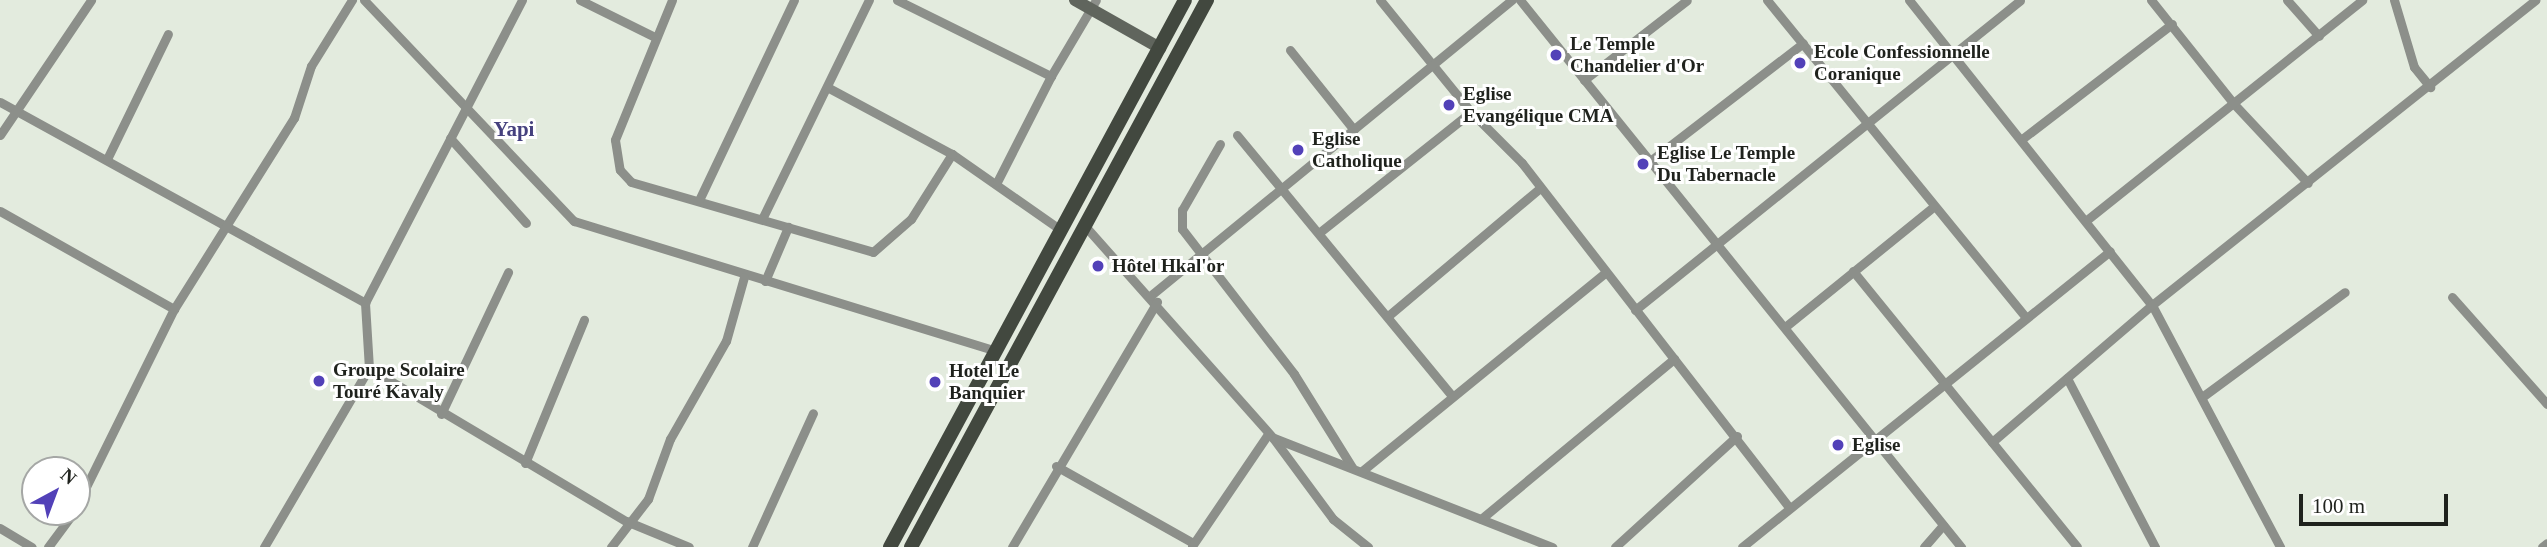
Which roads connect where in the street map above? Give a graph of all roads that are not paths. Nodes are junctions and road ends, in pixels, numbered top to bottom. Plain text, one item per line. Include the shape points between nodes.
1 (91, 0) edge
2 (352, 0) edge
3 (364, 0) edge
4 (522, 0) edge
5 (580, 0) edge
6 (672, 0) edge
7 (794, 0) edge
8 (869, 0) edge
9 (897, 0) edge
10 (1075, 0) edge
11 (1185, 0) edge
12 (1207, 0) edge
13 (1380, 0) edge
14 (1512, 0) edge
15 (1520, 0) edge
16 (1687, 0) edge
17 (1767, 0) edge
18 (1909, 0) edge
19 (2020, 0) edge
20 (2151, 0) edge
21 (2287, 0) edge
22 (2362, 0) edge
23 (2394, 0) edge
24 (2536, 0) edge
25 (1094, 4) edge
26 (2172, 24) junction
27 (168, 34) dead end
28 (2319, 36) junction
29 (654, 37) junction
30 (1803, 43) junction
31 (1160, 48) junction
32 (1290, 50) dead end
33 (1952, 54) junction
34 (1433, 65) junction
35 (1051, 76) junction
36 (1584, 80) junction
37 (827, 87) junction
38 (2430, 87) junction
39 (0, 102) edge
40 (2234, 104) junction
41 (467, 105) junction
42 (16, 111) junction
43 (1471, 112) junction
44 (1868, 125) junction
45 (1354, 130) junction
46 (0, 135) edge
47 (1237, 135) dead end
48 (450, 138) junction
49 (2022, 139) junction
50 (1220, 144) dead end
51 (952, 154) junction
52 (107, 159) junction
53 (1650, 162) junction
54 (997, 182) junction
55 (2308, 183) junction
56 (1279, 188) junction
57 (1540, 188) junction
58 (700, 198) junction
59 (1933, 207) junction
60 (0, 211) edge
61 (762, 219) junction
62 (2088, 219) junction
63 (526, 223) dead end
64 (230, 224) junction
65 (1085, 226) junction
66 (788, 227) junction
67 (1061, 230) junction
68 (1320, 232) junction
69 (1717, 243) junction
70 (2110, 251) junction
71 (1201, 256) junction
72 (1853, 271) junction
73 (508, 272) dead end
74 (1605, 273) junction
75 (744, 277) junction
76 (765, 281) junction
77 (2345, 292) dead end
78 (2452, 297) dead end
79 (1153, 299) junction
80 (365, 303) junction
81 (2152, 305) junction
82 (174, 309) junction
83 (1635, 310) junction
84 (1388, 316) junction
85 (2026, 318) junction
86 (584, 320) dead end
87 (1785, 327) junction
88 (996, 351) junction
89 (1674, 359) junction
90 (369, 368) junction
91 (2067, 378) junction
92 (1946, 386) junction
93 (1451, 394) junction
94 (2202, 397) junction
95 (2545, 397) edge
96 (813, 413) dead end
97 (441, 414) junction
98 (1270, 436) junction
99 (1737, 436) junction
100 (1874, 442) junction
101 (1992, 442) junction
102 (525, 463) junction
103 (1056, 466) junction
104 (1352, 467) junction
105 (1362, 471) junction
106 (91, 477) edge
107 (1790, 507) junction
108 (1481, 519) junction
109 (626, 521) junction
110 (64, 526) edge
111 (1943, 526) junction
112 (0, 528) edge
113 (2547, 543) edge
114 (1356, 544) edge
115 (1192, 545) edge
116 (32, 547) edge
117 (48, 547) edge
118 (264, 547) edge
119 (611, 547) edge
120 (689, 547) edge
121 (752, 547) edge
122 (890, 547) edge
123 (911, 547) edge
124 (1012, 547) edge
125 (1368, 547) edge
126 (1552, 547) edge
127 (1615, 547) edge
128 (1742, 547) edge
129 (1924, 547) edge
130 (1961, 547) edge
131 (2077, 547) edge
132 (2155, 547) edge
133 (2280, 547) edge
134 (2542, 547) edge

1 - 42 street
2 - 64 street via 311,66 294,118
3 - 41 street
4 - 41 street
5 - 29 street
6 - 29 street
7 - 58 street
8 - 37 street
9 - 35 street
10 - 25 street
11 - 31 main road
12 - 65 main road
13 - 34 street
14 - 34 street
15 - 36 street
16 - 36 street
17 - 30 street
18 - 33 street
19 - 33 street
20 - 26 street
21 - 28 street
22 - 28 street
23 - 38 street via 2414,67
24 - 38 street
25 - 31 street
25 - 35 street
26 - 40 street
26 - 49 street
27 - 52 street
28 - 40 street
29 - 58 street via 615,139 615,157 631,182
30 - 44 street
30 - 53 street
31 - 67 main road
32 - 45 street
33 - 44 street
33 - 49 street
34 - 43 street
34 - 45 street
35 - 54 street
36 - 53 street
37 - 51 street
37 - 61 street
38 - 55 street
39 - 42 street
40 - 55 street
40 - 62 street
41 - 48 street
41 - 75 street via 574,221
42 - 46 street
42 - 52 street
43 - 57 street via 1501,138
43 - 68 street
44 - 59 street
44 - 69 street
45 - 56 street
47 - 56 street
48 - 63 street
48 - 80 street
49 - 62 street
50 - 71 street via 1179,220
51 - 54 street
51 - 66 street via 911,219 882,249 864,251
52 - 64 street
53 - 69 street
54 - 67 street
55 - 81 street
56 - 68 street
56 - 71 street
57 - 74 street
57 - 84 street
58 - 61 street
59 - 72 street
59 - 85 street
60 - 82 street
61 - 66 street
62 - 70 street
64 - 80 street
64 - 82 street
65 - 79 street
65 - 123 main road
66 - 76 street
67 - 88 main road
68 - 84 street
69 - 83 street
69 - 87 street
70 - 81 street
70 - 85 street
71 - 79 street
71 - 104 street via 1294,374
72 - 87 street
72 - 92 street
73 - 97 street
74 - 83 street
74 - 93 street
75 - 76 street
75 - 109 street via 726,341 670,439 648,499
76 - 88 street
77 - 94 street
78 - 95 street
79 - 98 street
79 - 103 street
80 - 90 street
81 - 91 street
81 - 94 street
82 - 106 street
83 - 89 street
84 - 93 street
85 - 92 street
86 - 102 street
87 - 100 street
88 - 122 main road
89 - 99 street
89 - 108 street
90 - 97 street
90 - 118 street
91 - 101 street
91 - 132 street
92 - 100 street
92 - 101 street
93 - 105 street
94 - 133 street
96 - 121 street
97 - 102 street
98 - 104 street
98 - 114 street via 1312,495
98 - 115 street
99 - 107 street
99 - 127 street
100 - 107 street
100 - 111 street
101 - 131 street
102 - 109 street
103 - 115 street
103 - 124 street
104 - 105 street
105 - 108 street
107 - 128 street
108 - 126 street
109 - 119 street
109 - 120 street
110 - 117 street
111 - 129 street
111 - 130 street
112 - 116 street
113 - 134 street
114 - 125 street

